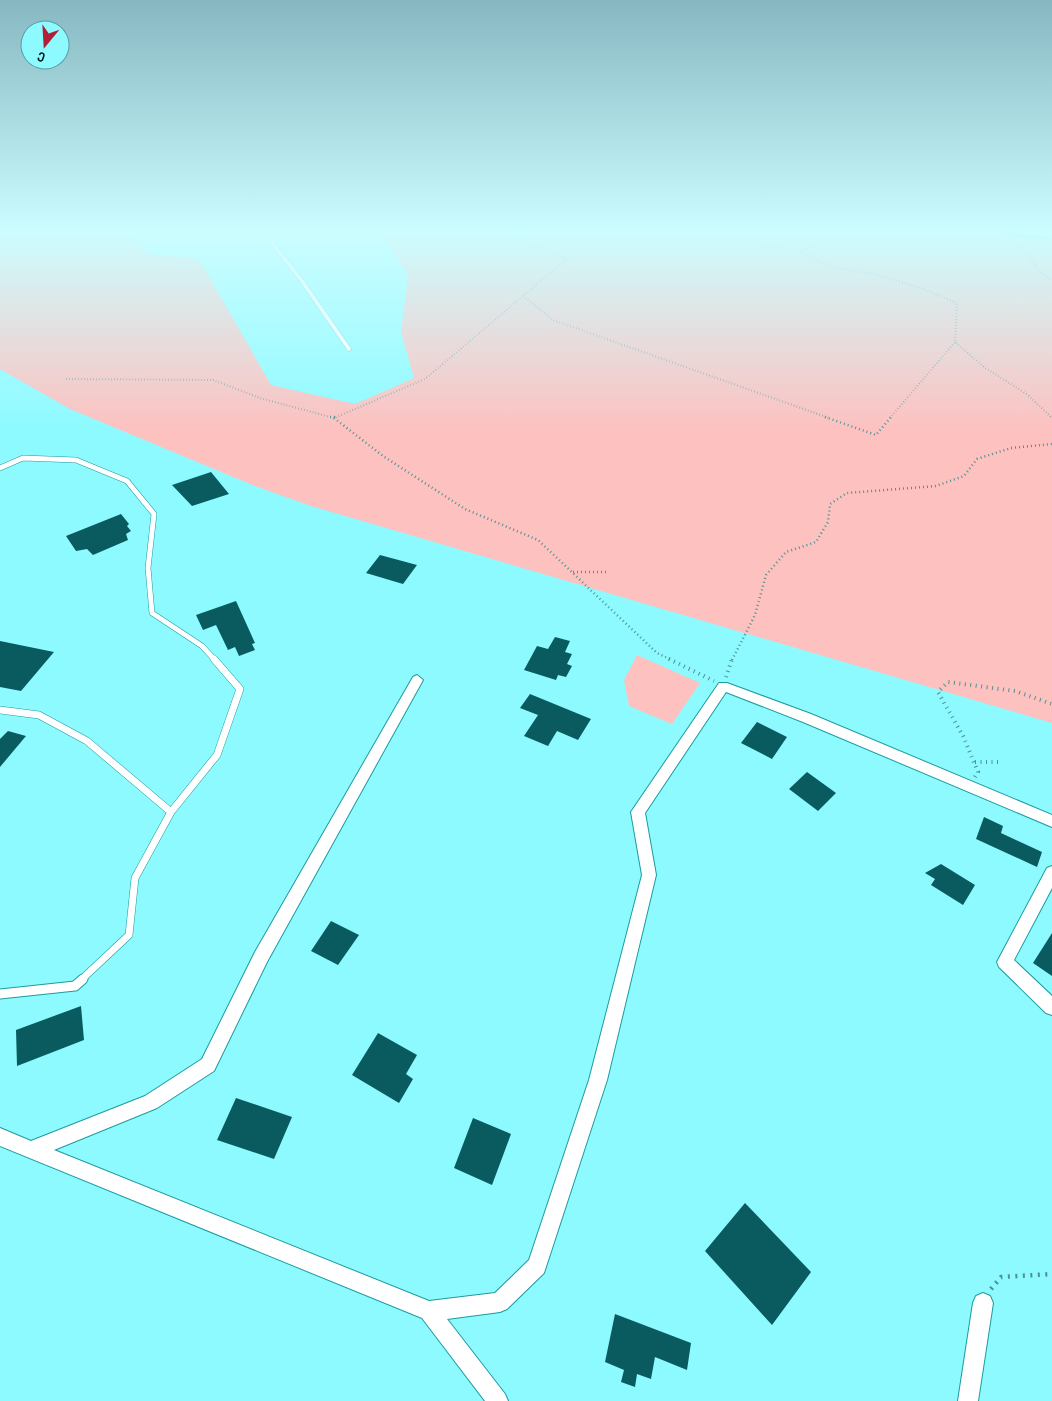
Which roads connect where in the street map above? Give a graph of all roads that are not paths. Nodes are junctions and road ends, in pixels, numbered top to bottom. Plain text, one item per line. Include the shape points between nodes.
1 (315, 299) edge
2 (349, 350) dead end
3 (0, 468) edge
4 (416, 680) dead end
5 (0, 710) edge
6 (171, 812) junction
7 (1052, 821) edge
8 (1052, 873) edge
9 (0, 994) edge
10 (1052, 1007) edge
11 (0, 1137) edge
12 (33, 1149) junction
13 (983, 1303) road end
14 (429, 1311) junction
15 (498, 1401) edge
16 (968, 1401) edge

1 - 2 lane
3 - 6 lane via 23,458 76,460 127,481 154,514 148,568 152,613 202,646 240,689 217,755
4 - 12 street via 261,957 208,1065 151,1102
5 - 6 lane via 39,715 87,741
6 - 9 lane via 136,878 129,936 75,986
7 - 14 street via 723,686 638,812 649,875 598,1080 536,1266 500,1302
8 - 10 street via 1005,962
11 - 12 street
12 - 14 street
13 - 16 street
14 - 15 street

